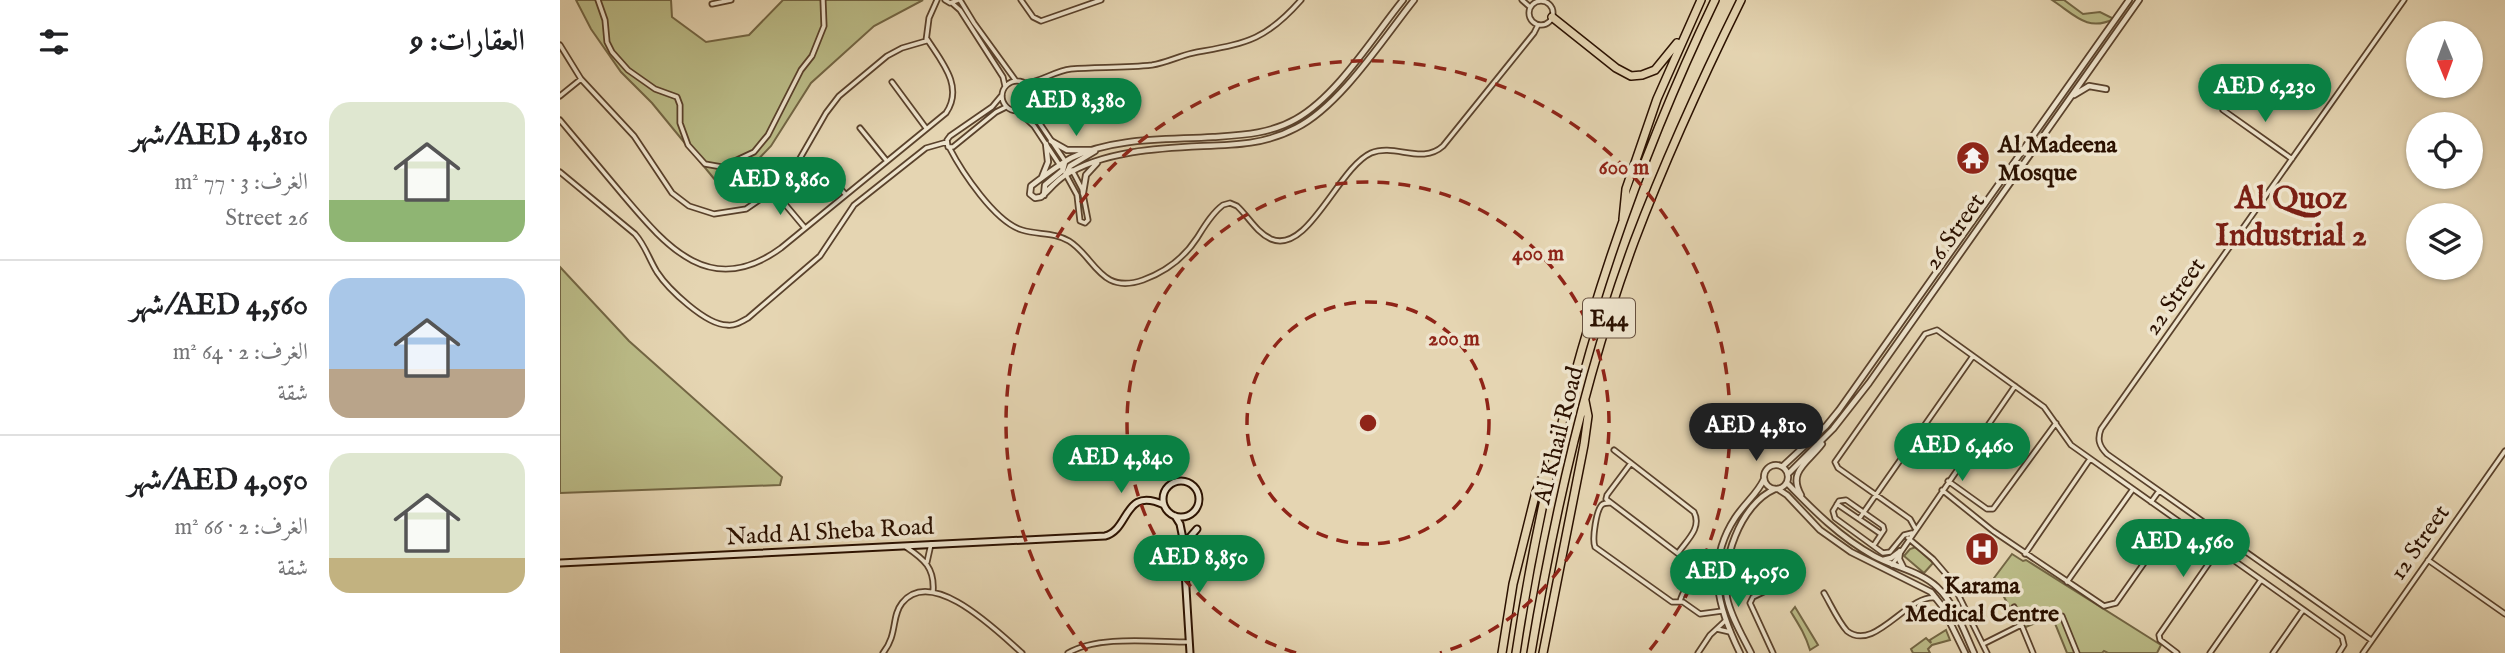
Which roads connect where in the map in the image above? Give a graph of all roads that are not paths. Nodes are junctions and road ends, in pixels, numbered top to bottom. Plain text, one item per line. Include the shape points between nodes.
1 (598, 0) edge
2 (731, 0) edge
3 (823, 0) edge
4 (937, 0) edge
5 (945, 0) edge
6 (959, 0) edge
7 (1021, 0) edge
8 (1101, 0) edge
9 (1301, 0) edge
10 (1403, 0) edge
11 (1414, 0) edge
12 (1522, 0) edge
13 (1532, 0) edge
14 (1555, 0) edge
15 (1700, 0) edge
16 (1715, 0) edge
17 (1741, 0) edge
18 (2129, 0) edge
19 (2139, 0) edge
20 (2404, 0) edge
21 (1542, 1) edge
22 (952, 2) junction
23 (712, 4) dead end
24 (934, 7) junction
25 (1530, 7) junction
26 (1552, 13) junction
27 (1538, 25) junction
28 (1686, 32) junction
29 (928, 39) junction
30 (560, 45) edge
31 (2085, 62) junction
32 (2086, 74) junction
33 (581, 79) junction
34 (1040, 80) junction
35 (1016, 81) junction
36 (892, 82) dead end
37 (1025, 83) junction
38 (1006, 86) junction
39 (2106, 89) dead end
40 (1031, 93) junction
41 (1002, 95) junction
42 (560, 96) edge
43 (2066, 102) junction
44 (1028, 106) junction
45 (1006, 107) junction
46 (2223, 110) dead end
47 (1018, 111) junction
48 (560, 120) edge
49 (860, 128) dead end
50 (927, 128) junction
51 (1049, 143) junction
52 (948, 145) junction
53 (1095, 150) junction
54 (2292, 159) junction
55 (886, 160) junction
56 (1098, 161) junction
57 (1069, 166) junction
58 (824, 169) dead end
59 (1063, 170) junction
60 (560, 172) edge
61 (1041, 178) junction
62 (773, 190) junction
63 (1083, 193) junction
64 (845, 194) junction
65 (1623, 223) junction
66 (805, 228) junction
67 (1973, 356) junction
68 (1863, 377) junction
69 (1869, 383) junction
70 (2015, 386) junction
71 (1584, 400) junction
72 (2056, 424) junction
73 (1827, 436) junction
74 (1614, 450) dead end
75 (2505, 451) edge
76 (2090, 459) junction
77 (1632, 463) junction
78 (1783, 466) junction
79 (1550, 472) junction
80 (1788, 474) junction
81 (1764, 479) junction
82 (1948, 481) junction
83 (1787, 483) junction
84 (1776, 489) junction
85 (2133, 489) junction
86 (1942, 490) junction
87 (2159, 491) junction
88 (1164, 494) junction
89 (1875, 494) junction
90 (1805, 502) junction
91 (2151, 502) junction
92 (1609, 503) junction
93 (1837, 504) junction
94 (1164, 505) junction
95 (1863, 512) junction
96 (1188, 515) junction
97 (1175, 516) junction
98 (1859, 519) junction
99 (2175, 519) junction
100 (1196, 528) dead end
101 (1915, 528) junction
102 (1912, 533) junction
103 (1881, 534) junction
104 (1102, 535) junction
105 (1908, 538) junction
106 (1183, 542) junction
107 (930, 544) junction
108 (904, 545) junction
109 (1874, 545) junction
110 (2218, 550) junction
111 (1900, 551) junction
112 (1678, 553) junction
113 (2025, 554) junction
114 (1882, 560) junction
115 (2428, 560) junction
116 (927, 562) junction
117 (560, 563) edge
118 (1718, 565) junction
119 (1892, 565) junction
120 (1881, 568) junction
121 (1697, 569) junction
122 (1906, 570) junction
123 (2261, 580) junction
124 (2067, 583) junction
125 (1778, 585) dead end
126 (1923, 586) junction
127 (933, 592) junction
128 (1824, 593) dead end
129 (1923, 599) junction
130 (1938, 599) junction
131 (1680, 602) junction
132 (2014, 607) dead end
133 (2303, 610) junction
134 (1722, 611) junction
135 (2505, 614) edge
136 (2062, 616) dead end
137 (1725, 621) junction
138 (2021, 625) junction
139 (1717, 629) junction
140 (1730, 632) junction
141 (2371, 640) junction
142 (1189, 642) junction
143 (1983, 644) junction
144 (883, 653) edge
145 (1023, 653) edge
146 (1068, 653) edge
147 (1190, 653) edge
148 (1499, 653) edge
149 (1516, 653) edge
150 (1531, 653) edge
151 (1546, 653) edge
152 (1698, 653) edge
153 (1740, 653) edge
154 (1751, 653) edge
155 (1773, 653) edge
156 (1965, 653) edge
157 (1974, 653) edge
158 (1987, 653) edge
159 (2033, 653) edge
160 (2077, 653) edge
161 (2177, 653) edge
162 (2210, 653) edge
163 (2273, 653) edge
164 (2339, 653) edge
165 (2362, 653) edge

1 - 3 street via 612,52 655,89 677,97 688,145 705,164 717,167 754,152 768,135 800,70 812,56 822,31
2 - 23 street
4 - 24 street
5 - 22 street
5 - 24 street
6 - 22 street
6 - 35 street
7 - 8 street via 1034,19 1041,21
9 - 34 street via 1272,27 1241,45 1150,65 1062,71
10 - 53 street via 1325,97 1292,121 1249,135 1143,141
11 - 56 street via 1333,101 1296,129 1253,143 1159,150
12 - 25 street
13 - 21 street
14 - 26 street
15 - 28 highway
16 - 65 highway, Al Khail Road / E44 via 1678,80
17 - 71 highway, Al Khail Road / E44 via 1635,242
18 - 31 street, 26 Street
19 - 32 street, 26 Street
20 - 54 street, 22 Street
21 - 25 street
21 - 26 street
22 - 38 street
24 - 29 street
25 - 27 street via 1530,19
26 - 27 street via 1548,23
26 - 28 highway via 1614,67 1631,76 1655,70
27 - 52 street via 1436,152 1422,155 1389,149 1367,156 1353,166 1302,232 1290,240 1268,237 1237,206 1223,205 1179,260 1137,282 1104,277 1077,247 1061,237 1007,223 991,208
28 - 65 highway via 1628,182
29 - 50 street via 954,91 948,110
29 - 62 street via 887,56 839,96 795,167
30 - 33 street
31 - 32 street
31 - 68 street, 26 Street
32 - 43 street, 26 Street
33 - 42 street
33 - 62 street via 625,124 672,193 689,206 714,214 736,212
34 - 37 street
34 - 40 street
35 - 37 street
35 - 38 street
36 - 50 street
37 - 40 street
38 - 41 street
39 - 43 street via 2086,87
40 - 44 street
41 - 45 street
41 - 52 street via 950,136
43 - 69 street, 26 Street
44 - 47 street
44 - 51 street
45 - 47 street
45 - 52 street via 953,147
46 - 54 street
47 - 51 street
48 - 66 street via 656,234 693,261 720,268 748,265 772,255
49 - 55 street
50 - 55 street
51 - 53 street via 1067,150
51 - 57 street
51 - 59 street
51 - 61 street
52 - 60 street via 926,148 854,205 820,257 748,318 727,326 694,309 669,286 635,233
53 - 57 street
54 - 87 street, 22 Street via 2101,429 2099,443 2107,454
55 - 64 street
56 - 57 street
56 - 63 street via 1086,175
57 - 59 street
57 - 59 street
57 - 63 street
58 - 64 street
59 - 61 street
59 - 61 street via 1044,195 1035,198 1031,186
59 - 63 street via 1077,195 1084,223 1088,220
62 - 66 street
64 - 66 street
65 - 79 highway, Al Khail Road / E44 via 1584,338
67 - 70 street
67 - 89 street
67 - 89 street via 1939,331 1927,332 1836,459 1836,467
68 - 69 street
68 - 78 street, 26 Street via 1826,426
69 - 73 street, 26 Street
70 - 72 street via 2044,407
70 - 82 street
71 - 150 highway, Al Khail Road / E44
71 - 151 highway via 1588,416 1584,445
72 - 76 street via 2067,442
72 - 82 street via 1993,509
73 - 80 street, 26 Street
73 - 90 street via 1796,476 1796,487
74 - 77 street
75 - 115 street, 12 Street
76 - 85 street
76 - 113 street
77 - 92 street via 1606,496
77 - 112 street via 1695,514 1696,527
78 - 80 street
78 - 81 street via 1768,468
79 - 148 highway via 1537,488
79 - 149 highway, Al Khail Road / E44
80 - 83 street
81 - 84 street
81 - 118 street via 1728,530
82 - 86 street
83 - 84 street
83 - 90 street
84 - 120 street via 1820,530
84 - 154 street via 1760,499 1744,520 1728,561 1728,600
85 - 91 street
85 - 124 street
86 - 101 street
86 - 113 street
87 - 91 street
87 - 141 street
88 - 94 main road
88 - 96 main road via 1175,482 1193,485 1198,503
88 - 104 main road via 1130,504 1117,527
89 - 95 street
89 - 101 street
90 - 114 street via 1837,532
91 - 99 street
92 - 112 street
92 - 131 street via 1600,508 1594,545 1672,602
93 - 95 street via 1844,500
93 - 98 street
93 - 109 street via 1835,518
94 - 97 main road
94 - 104 main road via 1136,503 1117,530
95 - 98 street
95 - 103 street via 1883,526
96 - 97 main road
96 - 106 main road
97 - 106 main road
98 - 103 street
99 - 110 street
99 - 124 street via 2114,604 2101,606
100 - 106 main road
101 - 102 street
102 - 105 street
102 - 109 street via 1904,535 1889,553
103 - 109 street
104 - 107 main road, Nadd Al Sheba Road
105 - 111 street
105 - 143 street via 1951,580
106 - 142 main road
107 - 108 main road, Nadd Al Sheba Road
107 - 116 street
108 - 116 street
108 - 117 main road, Nadd Al Sheba Road
110 - 123 street
110 - 161 street via 2159,635
111 - 114 street
111 - 119 street
111 - 122 street via 1899,561
112 - 121 street
113 - 124 street
114 - 119 street
115 - 135 street
115 - 141 street, 12 Street
116 - 127 street
118 - 121 street
118 - 134 street
119 - 120 street
119 - 122 street
120 - 126 street
121 - 131 street
122 - 157 street via 1942,592
123 - 133 street
123 - 162 street
125 - 155 street via 1750,603
126 - 129 street via 1927,593
126 - 130 street
127 - 144 street via 916,593 902,603 893,638
127 - 145 street via 971,610
128 - 129 street via 1847,630 1862,638 1876,634
129 - 130 street
130 - 156 street
131 - 134 street via 1700,614
132 - 138 street
133 - 163 street
133 - 164 street via 2343,638
134 - 137 street
136 - 160 street
137 - 139 street
137 - 140 street
138 - 143 street
138 - 159 street
139 - 140 street
139 - 152 street
140 - 153 street
141 - 165 street, 12 Street
142 - 146 street via 1097,643
142 - 147 main road
143 - 158 street

